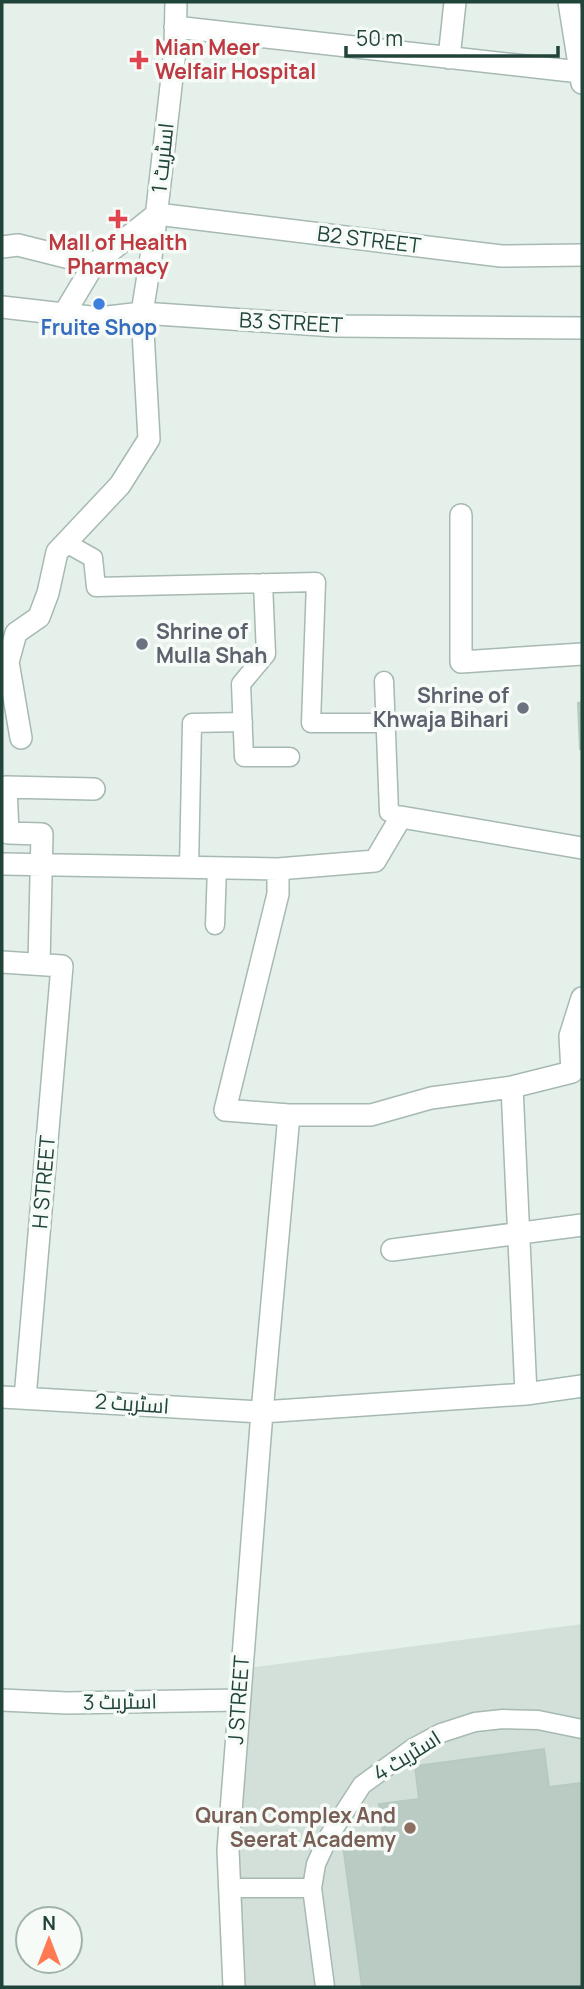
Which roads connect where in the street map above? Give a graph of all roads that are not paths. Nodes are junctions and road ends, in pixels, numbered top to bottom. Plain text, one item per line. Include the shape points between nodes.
1 (176, 2) edge
2 (455, 2) edge
3 (569, 2) edge
4 (175, 27) junction
5 (449, 58) junction
6 (581, 78) edge
7 (157, 214) junction
8 (2, 247) edge
9 (582, 255) edge
10 (94, 264) junction
11 (2, 307) edge
12 (142, 313) junction
13 (64, 314) junction
14 (582, 328) edge
15 (461, 515) dead end
16 (66, 543) junction
17 (263, 583) junction
18 (582, 654) edge
19 (384, 681) dead end
20 (243, 722) junction
21 (386, 723) junction
22 (21, 738) dead end
23 (290, 757) dead end
24 (94, 789) dead end
25 (401, 817) junction
26 (582, 848) edge
27 (2, 864) edge
28 (41, 864) junction
29 (189, 867) junction
30 (217, 868) junction
31 (278, 869) junction
32 (215, 925) dead end
33 (2, 962) edge
34 (38, 964) junction
35 (582, 998) edge
36 (512, 1087) junction
37 (289, 1115) junction
38 (582, 1225) edge
39 (519, 1233) junction
40 (392, 1250) dead end
41 (582, 1385) edge
42 (526, 1394) junction
43 (2, 1397) edge
44 (25, 1398) junction
45 (262, 1412) junction
46 (2, 1700) edge
47 (239, 1700) junction
48 (582, 1728) edge
49 (229, 1888) junction
50 (313, 1888) junction
51 (234, 1987) edge
52 (325, 1987) edge

1 - 4 street, اسٹریٹ 1
2 - 5 street
3 - 6 street
4 - 5 street
4 - 7 street, اسٹریٹ 1
5 - 6 street
7 - 9 street, B2 STREET via 501,257
7 - 10 street
7 - 12 street, اسٹریٹ 1
8 - 10 street via 18,245
10 - 13 street
11 - 13 street, B3 STREET
12 - 13 street, B3 STREET via 99,318
12 - 14 street, B3 STREET via 335,326
12 - 16 street, اسٹریٹ 1 via 149,439 120,485
15 - 18 street via 461,662
16 - 17 lane via 93,558 96,587
16 - 22 street, اسٹریٹ 1 via 57,552 38,617 16,633 8,662
17 - 20 lane via 266,654 241,684
17 - 21 lane via 316,582 311,723
19 - 21 lane
20 - 23 lane via 244,757
20 - 29 lane via 192,723
21 - 25 lane via 389,812
24 - 28 street via 6,787 8,833 42,834
25 - 26 street
25 - 31 street via 375,861
27 - 28 street
28 - 29 street
28 - 34 street
29 - 30 street
30 - 31 street
30 - 32 lane
31 - 37 street via 278,894 225,1110
33 - 34 street
34 - 44 street, H STREET via 62,966
35 - 36 street via 570,1036 572,1072
36 - 37 street via 430,1098 371,1115
36 - 39 street
37 - 45 street, J STREET
38 - 39 street
39 - 40 street
39 - 42 street
41 - 42 street, اسٹریٹ 2
42 - 45 street, اسٹریٹ 2
43 - 44 street, اسٹریٹ 2
44 - 45 street, اسٹریٹ 2
45 - 47 street, J STREET
46 - 47 street, اسٹریٹ 3
47 - 49 street, J STREET
48 - 50 lane, اسٹریٹ 4 via 538,1720 475,1722 412,1748 362,1785 329,1836 316,1864
49 - 50 lane
49 - 51 street, J STREET
50 - 52 lane, اسٹریٹ 4

